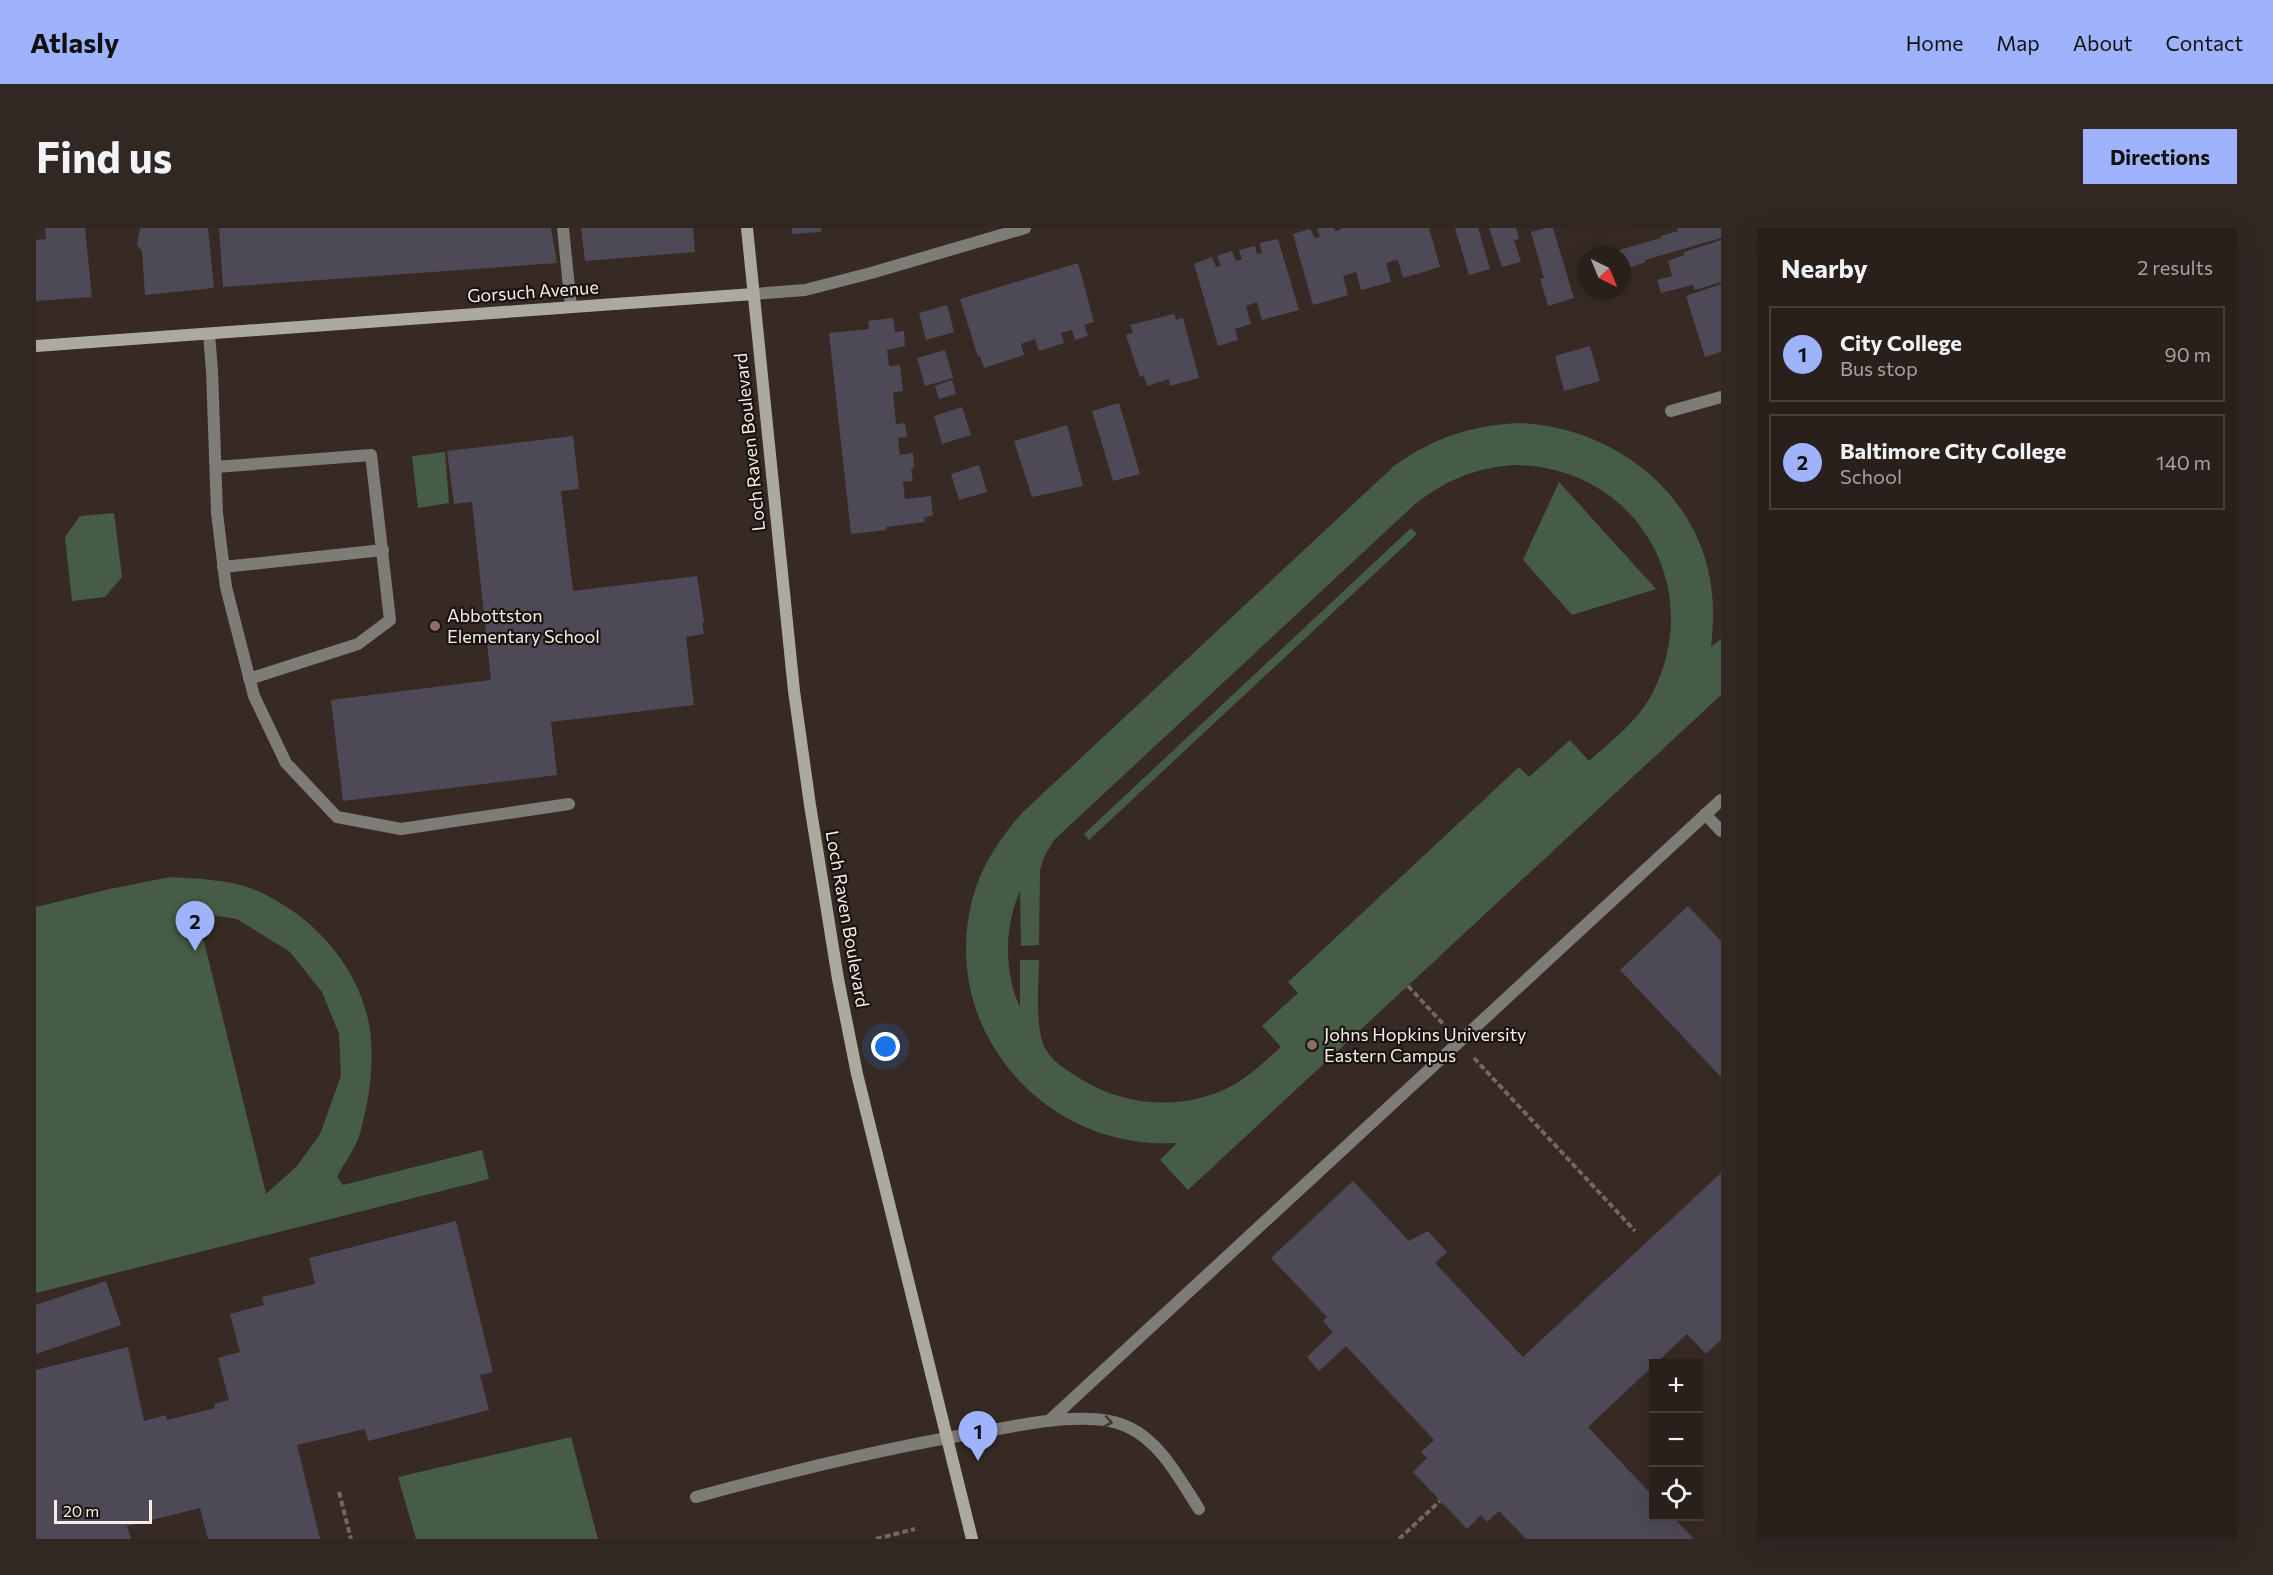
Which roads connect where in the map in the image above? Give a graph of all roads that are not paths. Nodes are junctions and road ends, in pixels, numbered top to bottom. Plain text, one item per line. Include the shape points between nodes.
1 (563, 228) edge
2 (747, 228) edge
3 (1025, 228) edge
4 (753, 294) junction
5 (571, 307) junction
6 (209, 334) junction
7 (36, 346) edge
8 (1721, 397) edge
9 (1671, 411) dead end
10 (216, 467) junction
11 (383, 550) junction
12 (224, 567) junction
13 (249, 679) junction
14 (1721, 800) edge
15 (568, 804) dead end
16 (1705, 814) junction
17 (1721, 831) edge
18 (1050, 1420) junction
19 (947, 1437) junction
20 (696, 1497) dead end
21 (1199, 1509) dead end
22 (972, 1539) edge

1 - 5 street
2 - 4 main road, Loch Raven Boulevard
3 - 4 street, Gorsuch Avenue via 805,290
4 - 5 main road, Gorsuch Avenue
4 - 19 main road, Loch Raven Boulevard via 794,691 824,896 857,1074
5 - 6 main road, Gorsuch Avenue
6 - 7 main road, Gorsuch Avenue
6 - 10 street
8 - 9 street
10 - 11 street via 371,455
10 - 12 street
11 - 12 street
11 - 13 street via 390,620 358,644
12 - 13 street
13 - 15 street via 286,763 337,817 401,829
14 - 16 street
16 - 17 street
16 - 18 street
18 - 19 street
18 -> 21 street via 1105,1420 1128,1426 1159,1452
19 - 20 street
19 - 22 main road, Loch Raven Boulevard

